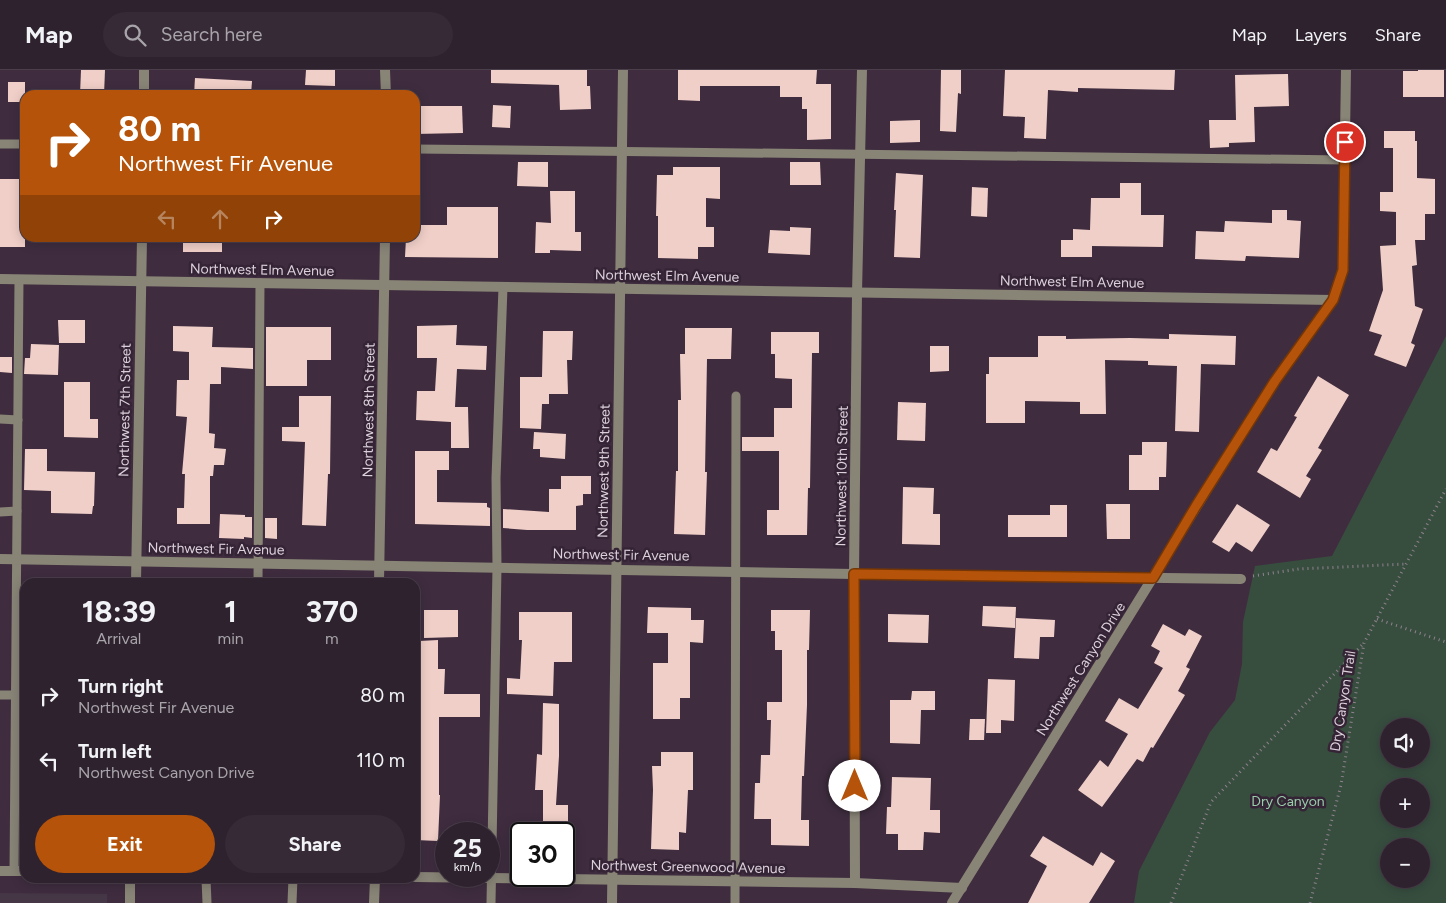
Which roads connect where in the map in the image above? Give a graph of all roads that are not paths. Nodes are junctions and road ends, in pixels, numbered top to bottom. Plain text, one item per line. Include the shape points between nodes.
1 (144, 70) edge
2 (385, 70) edge
3 (623, 70) edge
4 (862, 70) edge
5 (1346, 70) edge
6 (144, 90) edge
7 (386, 90) edge
8 (0, 144) edge
9 (20, 144) edge
10 (420, 149) edge
11 (622, 151) junction
12 (861, 154) junction
13 (1345, 160) junction
14 (142, 242) edge
15 (385, 242) edge
16 (0, 279) edge
17 (19, 280) junction
18 (141, 282) junction
19 (260, 284) junction
20 (385, 285) junction
21 (503, 287) junction
22 (620, 289) junction
23 (857, 293) junction
24 (1333, 300) junction
25 (736, 396) dead end
26 (0, 419) edge
27 (18, 420) junction
28 (17, 511) junction
29 (0, 512) edge
30 (0, 559) edge
31 (16, 559) junction
32 (136, 561) junction
33 (258, 563) junction
34 (380, 565) junction
35 (497, 567) junction
36 (617, 569) junction
37 (736, 571) junction
38 (854, 574) junction
39 (136, 578) edge
40 (258, 578) edge
41 (380, 578) edge
42 (1153, 578) junction
43 (1241, 579) road end
44 (0, 695) edge
45 (16, 695) junction
46 (492, 822) edge
47 (0, 871) edge
48 (20, 871) edge
49 (420, 877) edge
50 (435, 877) edge
51 (500, 878) edge
52 (613, 880) junction
53 (735, 881) junction
54 (130, 883) edge
55 (206, 883) edge
56 (293, 883) edge
57 (374, 883) edge
58 (855, 883) junction
59 (491, 887) edge
60 (962, 888) junction
61 (130, 903) edge
62 (207, 903) edge
63 (292, 903) edge
64 (374, 903) edge
65 (491, 903) edge
66 (612, 903) edge
67 (735, 903) edge
68 (952, 903) edge

1 - 6 street
2 - 7 street
3 - 11 street, Northwest 9th Street
4 - 12 street, Northwest 10th Street
5 - 13 street, Northwest Canyon Drive
8 - 9 lane
10 - 11 lane
11 - 12 lane
11 - 22 street, Northwest 9th Street
12 - 13 lane
12 - 23 street, Northwest 10th Street
13 - 24 street, Northwest Canyon Drive via 1343,270
14 - 18 street, Northwest 7th Street
15 - 20 street, Northwest 8th Street
16 - 17 street, Northwest Elm Avenue
17 - 18 street, Northwest Elm Avenue
17 - 27 lane
18 - 19 street, Northwest Elm Avenue
18 - 32 street, Northwest 7th Street
19 - 20 street, Northwest Elm Avenue
19 - 33 lane
20 - 21 street, Northwest Elm Avenue
20 - 34 street, Northwest 8th Street
21 - 22 street, Northwest Elm Avenue
21 - 35 lane via 496,478
22 - 23 street, Northwest Elm Avenue
22 - 36 street, Northwest 9th Street
23 - 24 street, Northwest Elm Avenue
23 - 38 street, Northwest 10th Street
24 - 42 street, Northwest Canyon Drive via 1275,381
25 - 37 lane
26 - 27 lane
27 - 28 lane
28 - 29 lane
28 - 31 lane
30 - 31 street, Northwest Fir Avenue
31 - 32 street, Northwest Fir Avenue
31 - 45 lane
32 - 33 street, Northwest Fir Avenue
32 - 39 street, Northwest 7th Street
33 - 34 street, Northwest Fir Avenue
33 - 40 lane
34 - 35 street, Northwest Fir Avenue
34 - 41 street, Northwest 8th Street
35 - 36 street, Northwest Fir Avenue
35 - 46 lane
36 - 37 street, Northwest Fir Avenue
36 - 52 street, Northwest 9th Street
37 - 38 street, Northwest Fir Avenue
37 - 53 lane
38 - 42 street, Northwest Fir Avenue
38 - 58 street, Northwest 10th Street
42 - 43 street, Northwest Fir Avenue
42 - 60 street, Northwest Canyon Drive
44 - 45 lane
45 - 48 lane
47 - 48 street
49 - 50 street, Northwest Greenwood Avenue
51 - 52 street, Northwest Greenwood Avenue
52 - 53 street, Northwest Greenwood Avenue
52 - 66 street, Northwest 9th Street
53 - 58 street, Northwest Greenwood Avenue
53 - 67 lane
54 - 61 street
55 - 62 lane
56 - 63 lane
57 - 64 street
58 - 60 street, Northwest Greenwood Avenue
59 - 65 lane
60 - 68 street, Northwest Canyon Drive

